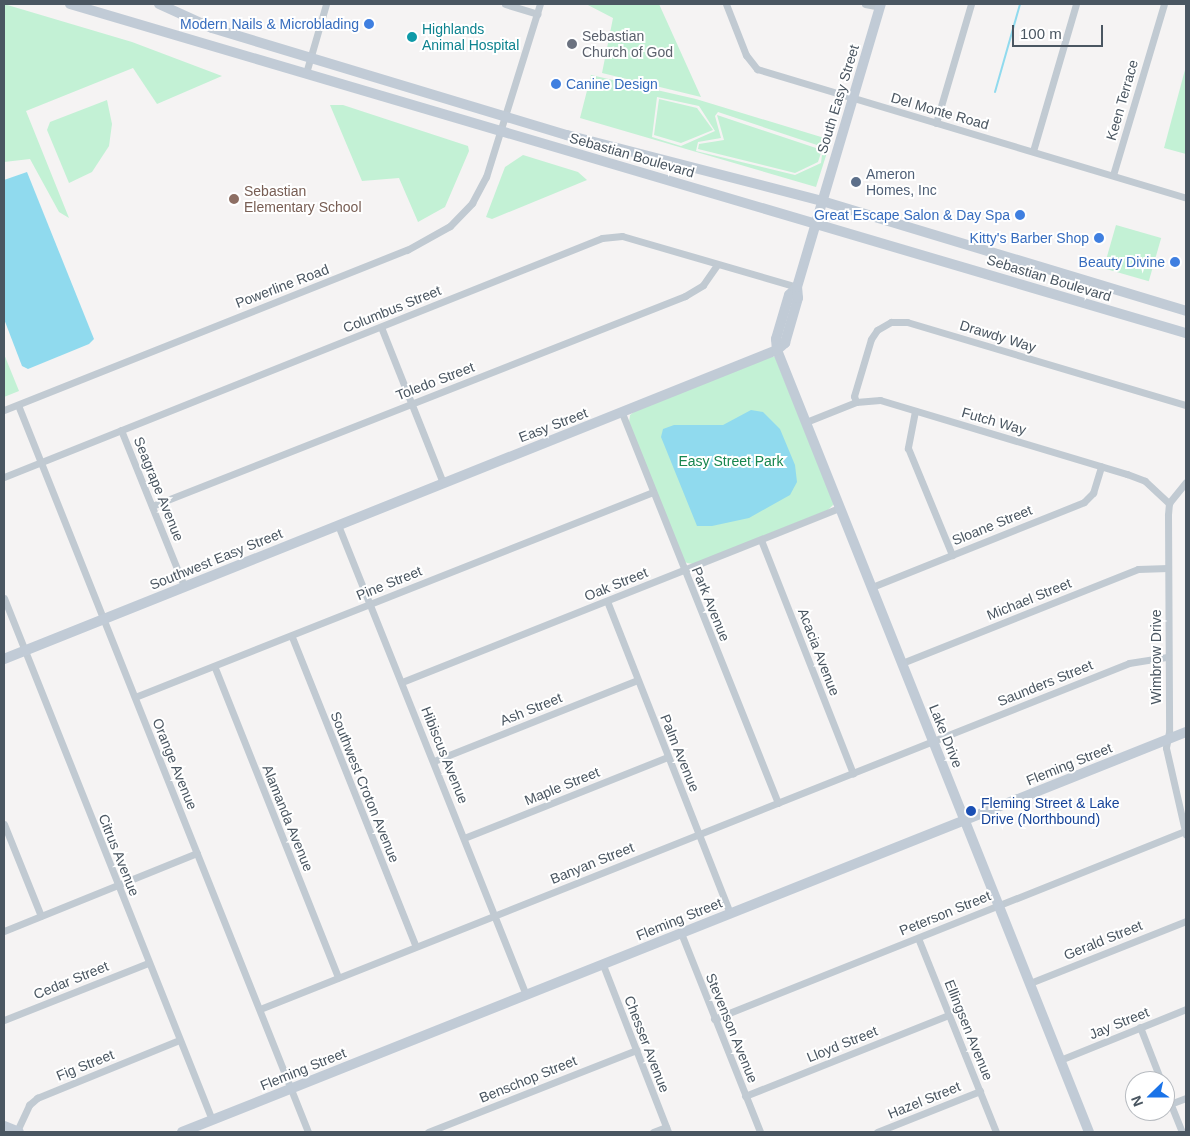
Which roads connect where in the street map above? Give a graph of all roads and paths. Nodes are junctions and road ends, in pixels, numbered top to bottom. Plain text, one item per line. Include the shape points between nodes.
1 (70, 4) edge
2 (159, 4) edge
3 (326, 4) edge
4 (505, 4) edge
5 (540, 4) edge
6 (726, 4) edge
7 (865, 4) edge
8 (971, 4) edge
9 (1076, 4) edge
10 (1164, 4) edge
11 (880, 6) edge
12 (537, 14) junction
13 (310, 58) junction
14 (306, 73) junction
15 (853, 98) junction
16 (506, 116) junction
17 (936, 123) junction
18 (502, 131) junction
19 (1033, 151) junction
20 (1113, 175) junction
21 (1186, 198) edge
22 (822, 201) junction
23 (816, 223) junction
24 (716, 265) junction
25 (797, 288) junction
26 (1186, 311) edge
27 (381, 327) junction
28 (1186, 334) edge
29 (777, 350) junction
30 (856, 402) junction
31 (412, 404) junction
32 (18, 405) junction
33 (1186, 405) edge
34 (4, 410) edge
35 (915, 411) junction
36 (622, 413) junction
37 (806, 422) junction
38 (121, 430) junction
39 (41, 463) junction
40 (1101, 466) junction
41 (4, 477) edge
42 (1186, 482) edge
43 (443, 483) junction
44 (653, 492) junction
45 (1169, 503) junction
46 (152, 506) junction
47 (840, 508) junction
48 (338, 525) junction
49 (761, 540) junction
50 (952, 555) junction
51 (1168, 568) junction
52 (684, 570) junction
53 (184, 586) junction
54 (872, 587) junction
55 (4, 598) edge
56 (607, 601) junction
57 (371, 604) junction
58 (104, 619) junction
59 (292, 637) junction
60 (24, 650) junction
61 (1168, 657) junction
62 (4, 659) edge
63 (902, 663) junction
64 (216, 668) junction
65 (638, 680) junction
66 (402, 682) junction
67 (135, 697) junction
68 (1186, 732) edge
69 (1167, 739) junction
70 (933, 741) junction
71 (668, 757) junction
72 (434, 761) junction
73 (853, 774) junction
74 (778, 803) junction
75 (965, 820) junction
76 (4, 824) edge
77 (1186, 833) edge
78 (699, 834) junction
79 (464, 838) junction
80 (197, 853) junction
81 (118, 886) junction
82 (999, 905) junction
83 (730, 914) junction
84 (41, 916) junction
85 (495, 916) junction
86 (1186, 920) edge
87 (4, 930) edge
88 (681, 933) junction
89 (918, 938) junction
90 (415, 946) junction
91 (148, 963) junction
92 (603, 965) junction
93 (338, 977) junction
94 (1030, 983) junction
95 (526, 995) junction
96 (260, 1009) junction
97 (1186, 1009) edge
98 (949, 1015) junction
99 (714, 1019) junction
100 (4, 1020) edge
101 (1140, 1028) junction
102 (179, 1040) junction
103 (636, 1050) junction
104 (1060, 1060) junction
105 (1157, 1071) edge
106 (290, 1089) junction
107 (980, 1091) junction
108 (745, 1096) junction
109 (1175, 1116) edge
110 (212, 1120) junction
111 (4, 1126) edge
112 (667, 1130) edge
113 (18, 1132) edge
114 (182, 1132) edge
115 (308, 1132) edge
116 (428, 1132) edge
117 (653, 1132) edge
118 (760, 1132) edge
119 (877, 1132) edge
120 (996, 1132) edge
121 (1089, 1132) edge
122 (1182, 1132) edge

1 - 14 street, Sebastian Boulevard
2 - 13 street, Sebastian Boulevard via 212,28
3 - 13 street
4 - 12 street
5 - 12 street, Powerline Road
6 - 15 street, Del Monte Road via 746,55 757,69
7 - 11 street
8 - 17 street
9 - 19 street
10 - 20 street, Keen Terrace
11 - 15 street, South Easy Street
12 - 16 street, Powerline Road
13 - 14 street
13 - 16 street, Sebastian Boulevard
14 - 18 street, Sebastian Boulevard
15 - 17 street, Del Monte Road
15 - 22 street, South Easy Street
16 - 18 street, Powerline Road
16 - 22 street, Sebastian Boulevard
17 - 19 street, Del Monte Road
18 - 23 street, Sebastian Boulevard
18 - 32 street, Powerline Road via 486,177 472,203 450,226 431,239
19 - 20 street, Del Monte Road
20 - 21 street, Del Monte Road
22 - 23 street
22 - 26 street, Sebastian Boulevard
23 - 25 street
23 - 28 street, Sebastian Boulevard
24 - 25 street, Columbus Street
24 - 27 street, Columbus Street via 622,236 602,238
24 - 31 street, Toledo Street via 703,285 685,296
25 - 29 street via 798,298 785,343
27 - 31 street
27 - 38 street, Columbus Street
29 - 36 street, Easy Street
29 - 37 street, Lake Drive
30 - 33 street, Drawdy Way via 854,396 870,339 877,330 891,322 907,322
30 - 35 street, Futch Way via 880,400
30 - 37 street, Futch Way
31 - 43 street
31 - 46 street, Toledo Street
32 - 34 street, Powerline Road
32 - 39 street, Orange Avenue
35 - 40 street, Futch Way
35 - 50 street via 908,448
36 - 43 street, Easy Street
36 - 44 street, Park Avenue
37 - 47 street, Lake Drive
38 - 39 street, Columbus Street
38 - 46 street, Seagrape Avenue
39 - 41 street, Columbus Street
39 - 58 street, Orange Avenue
40 - 45 street, Futch Way via 1145,481
40 - 50 street, Sloane Street via 1093,493 1084,502
42 - 45 street
43 - 48 street, Easy Street
44 - 52 street, Park Avenue
44 - 57 street, Pine Street
45 - 51 street, Wimbrow Drive
46 - 53 street, Seagrape Avenue
47 - 49 street, Oak Street
47 - 54 street, Lake Drive
48 - 53 street, Southwest Easy Street
48 - 57 street, Hibiscus Avenue
49 - 52 street, Oak Street
49 - 73 street, Acacia Avenue
50 - 54 street, Sloane Street
51 - 61 street, Wimbrow Drive
51 - 63 street, Michael Street via 1138,569
52 - 56 street, Oak Street
52 - 74 street, Park Avenue
53 - 58 street, Southwest Easy Street
54 - 63 street, Lake Drive
55 - 60 street, Citrus Avenue
56 - 65 street, Palm Avenue
56 - 66 street, Oak Street
57 - 59 street, Pine Street
57 - 66 street, Hibiscus Avenue
58 - 60 street
58 - 67 street, Orange Avenue
59 - 64 street, Pine Street
59 - 90 street, Southwest Croton Avenue
60 - 62 street
60 - 81 street, Citrus Avenue
61 - 69 street, Wimbrow Drive
61 - 70 street, Saunders Street via 1129,663
63 - 70 street, Lake Drive
64 - 67 street, Pine Street
64 - 93 street, Alamanda Avenue
65 - 71 street, Palm Avenue
65 - 72 street, Ash Street
66 - 72 street, Hibiscus Avenue
67 - 80 street, Orange Avenue
68 - 69 street, Fleming Street
69 - 75 street, Fleming Street
69 - 77 street, Wimbrow Drive via 1166,748
70 - 73 street, Banyan Street
70 - 75 street, Lake Drive
71 - 78 street, Palm Avenue
71 - 79 street, Maple Street
72 - 79 street, Hibiscus Avenue
73 - 74 street, Banyan Street
74 - 78 street, Banyan Street
75 - 82 street, Lake Drive
75 - 83 street, Fleming Street
76 - 84 street
77 - 82 street, Peterson Street
78 - 83 street, Palm Avenue
78 - 85 street, Banyan Street
79 - 85 street, Hibiscus Avenue
80 - 81 street
80 - 96 street, Orange Avenue
81 - 84 street
81 - 91 street, Citrus Avenue
82 - 89 street, Peterson Street
82 - 94 street, Lake Drive
83 - 88 street, Fleming Street
84 - 87 street
85 - 90 street, Banyan Street
85 - 95 street, Hibiscus Avenue
86 - 94 street, Gerald Street
88 - 92 street, Fleming Street
88 - 99 street, Stevenson Avenue
89 - 98 street, Ellingsen Avenue
89 - 99 street, Peterson Street
90 - 93 street, Banyan Street
91 - 100 street, Cedar Street
91 - 102 street, Citrus Avenue
92 - 95 street, Fleming Street
92 - 103 street, Chesser Avenue
93 - 96 street, Banyan Street
94 - 104 street, Lake Drive
95 - 106 street, Fleming Street
96 - 106 street, Orange Avenue
97 - 101 street, Jay Street
98 - 107 street, Ellingsen Avenue
98 - 108 street, Lloyd Street
99 - 108 street, Stevenson Avenue
101 - 104 street, Jay Street
101 - 105 street
102 - 110 street, Citrus Avenue
102 - 113 street, Fig Street via 37,1098 29,1105
103 - 112 street, Chesser Avenue
103 - 116 street, Benschop Street
104 - 121 street, Lake Drive
106 - 110 street, Fleming Street
106 - 115 street, Orange Avenue
107 - 119 street, Hazel Street
107 - 120 street, Ellingsen Avenue
108 - 118 street, Stevenson Avenue
109 - 122 street
110 - 114 street, Fleming Street
111 - 113 street
112 - 117 street

